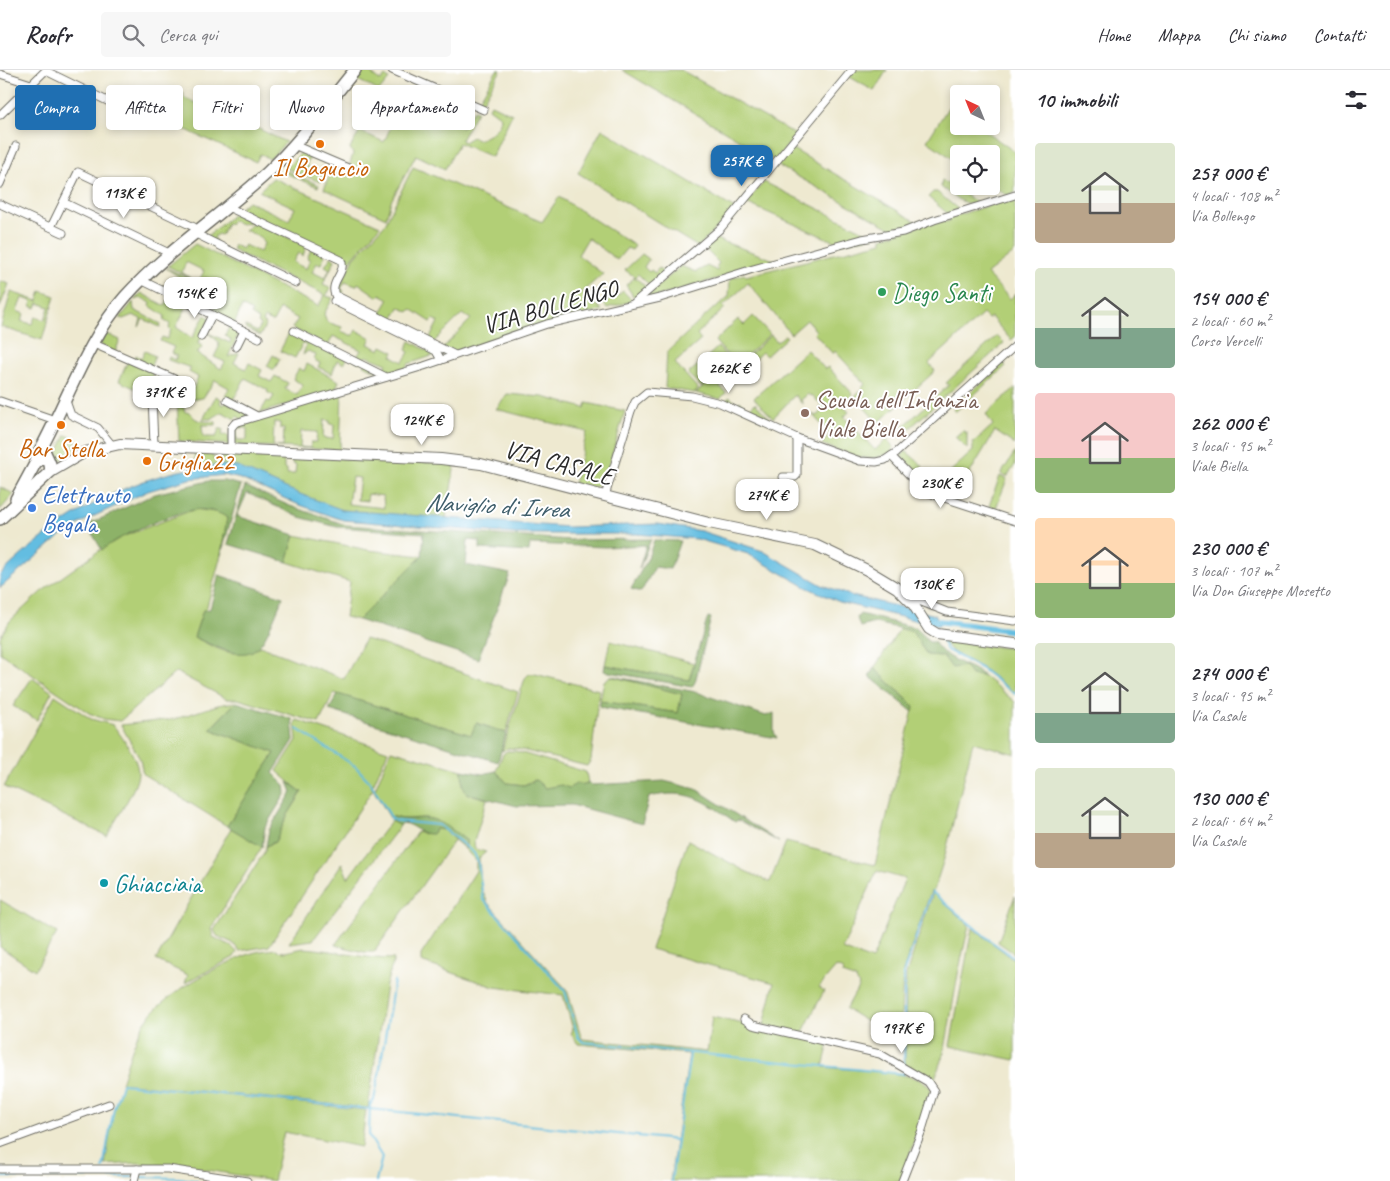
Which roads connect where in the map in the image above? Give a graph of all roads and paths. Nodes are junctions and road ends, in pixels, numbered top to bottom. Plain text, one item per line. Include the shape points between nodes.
1 (46, 70) edge
2 (354, 70) edge
3 (392, 70) edge
4 (852, 70) edge
5 (0, 74) edge
6 (31, 84) junction
7 (106, 100) edge
8 (484, 110) dead end
9 (0, 115) edge
10 (294, 145) junction
11 (16, 146) dead end
12 (348, 168) dead end
13 (0, 184) edge
14 (1015, 195) edge
15 (0, 204) edge
16 (66, 204) dead end
17 (228, 207) junction
18 (51, 227) junction
19 (63, 233) dead end
20 (198, 233) junction
21 (172, 254) junction
22 (142, 280) junction
23 (296, 283) dead end
24 (334, 301) dead end
25 (632, 304) junction
26 (212, 315) junction
27 (294, 331) dead end
28 (244, 335) junction
29 (201, 337) dead end
30 (259, 338) dead end
31 (94, 344) junction
32 (1015, 346) edge
33 (236, 347) dead end
34 (455, 355) junction
35 (441, 360) junction
36 (386, 377) junction
37 (179, 381) dead end
38 (154, 388) dead end
39 (66, 400) junction
40 (227, 400) dead end
41 (0, 401) edge
42 (257, 416) junction
43 (56, 420) junction
44 (797, 438) junction
45 (112, 445) junction
46 (154, 445) junction
47 (231, 450) junction
48 (891, 456) junction
49 (44, 466) junction
50 (783, 477) dead end
51 (605, 496) junction
52 (10, 509) junction
53 (0, 519) edge
54 (1015, 521) edge
55 (906, 596) junction
56 (1015, 621) edge
57 (1015, 644) edge
58 (744, 1019) dead end
59 (109, 1104) dead end
60 (0, 1144) edge
61 (0, 1169) edge
62 (137, 1170) junction
63 (134, 1181) edge
64 (247, 1181) edge
65 (902, 1181) edge

1 - 6 street
1 - 7 street
2 - 10 main road
3 - 8 street
4 - 25 street, VIA BOLLENGO via 721,228
5 - 6 street
6 - 9 street
10 - 12 street
10 - 17 main road
11 - 13 street
14 - 25 street via 903,232 862,239
15 - 18 street
16 - 21 street
17 - 20 main road
17 - 34 street via 341,260 342,267 333,288 335,295
18 - 19 street
18 - 20 street via 78,172 194,227
20 - 21 main road
20 - 23 street
21 - 22 main road
22 - 26 street
22 - 31 main road via 115,310
24 - 35 street via 436,351
25 - 34 street, VIA BOLLENGO via 547,324
26 - 28 street
26 - 29 street
27 - 36 street
28 - 30 street
28 - 33 street
31 - 37 street
31 - 39 main road
32 - 48 street
34 - 35 street, VIA BOLLENGO
35 - 36 street, VIA BOLLENGO
36 - 42 street, VIA BOLLENGO
38 - 46 street
39 - 43 main road
39 - 45 street via 71,414 98,428
40 - 42 street
41 - 43 street
42 - 47 street, VIA BOLLENGO via 233,424
43 - 49 main road via 37,456
44 - 48 street via 866,462
44 - 50 street via 797,475
44 - 51 street via 720,402 647,392 635,402 631,411
45 - 46 main road, VIA CASALE
45 - 49 main road, VIA CASALE
46 - 47 main road, VIA CASALE
47 - 51 main road, VIA CASALE via 461,461
48 - 54 street via 926,492
49 - 52 main road
49 - 52 main road
51 - 55 main road, VIA CASALE via 709,523 815,545 883,578
52 - 53 main road
55 - 56 street, VIA CASALE via 947,612
55 - 57 main road, VIA CASALE via 929,629 937,634
58 - 65 street via 752,1026 880,1054 928,1082 934,1091
59 - 60 street
61 - 62 street
62 - 63 street
62 - 64 street via 183,1170

